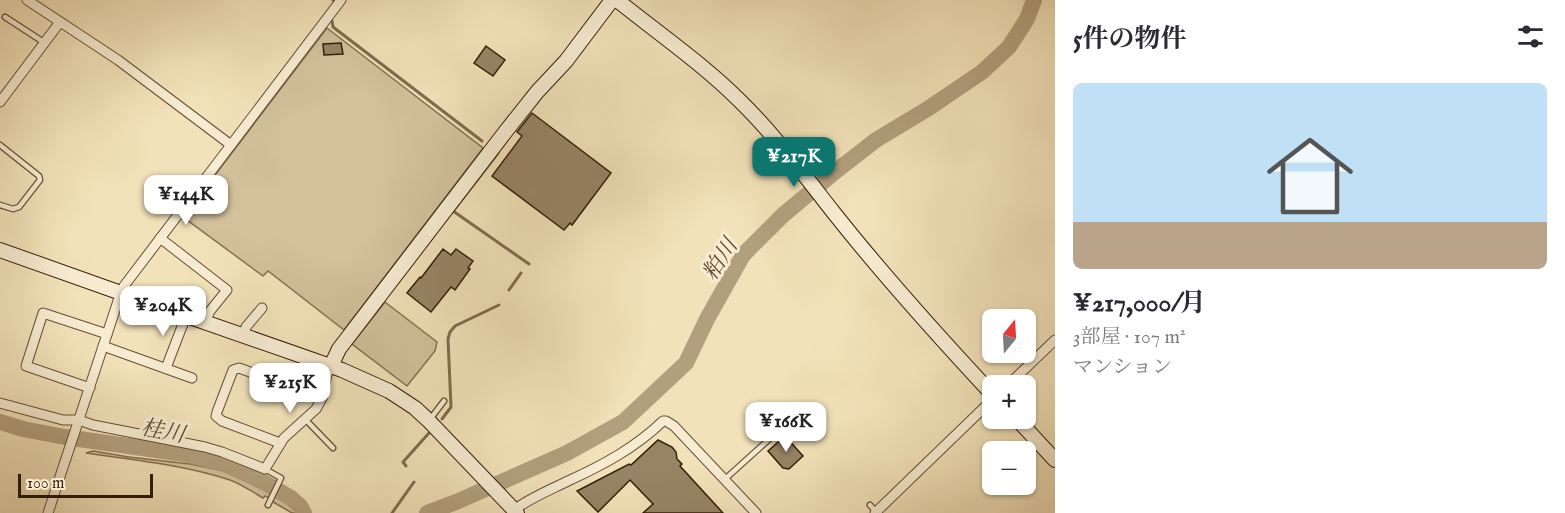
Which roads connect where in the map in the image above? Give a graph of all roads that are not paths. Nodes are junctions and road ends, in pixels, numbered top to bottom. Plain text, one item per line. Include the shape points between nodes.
1 (27, 0) edge
2 (341, 0) edge
3 (615, 0) edge
4 (5, 16) dead end
5 (60, 22) junction
6 (45, 43) junction
7 (0, 102) edge
8 (0, 145) edge
9 (231, 145) junction
10 (0, 205) edge
11 (160, 238) junction
12 (0, 250) edge
13 (121, 293) junction
14 (262, 308) dead end
15 (186, 316) junction
16 (205, 322) junction
17 (107, 334) junction
18 (243, 336) junction
19 (1055, 340) edge
20 (103, 346) junction
21 (331, 366) junction
22 (166, 369) junction
23 (1018, 375) edge
24 (192, 378) dead end
25 (982, 385) edge
26 (90, 388) junction
27 (322, 398) junction
28 (444, 401) dead end
29 (0, 403) edge
30 (982, 408) edge
31 (305, 419) junction
32 (428, 420) junction
33 (79, 422) junction
34 (786, 424) dead end
35 (1026, 429) edge
36 (280, 443) junction
37 (333, 448) dead end
38 (1055, 460) edge
39 (265, 469) junction
40 (724, 480) junction
41 (268, 503) dead end
42 (513, 509) edge
43 (874, 511) edge
44 (48, 513) edge
45 (756, 513) edge

1 - 5 street
2 - 9 street
3 - 21 street via 507,131 339,349
3 - 25 street via 740,100
4 - 6 lane
5 - 6 street
5 - 9 street
6 - 7 street
8 - 10 lane via 40,180 19,207
9 - 11 street
11 - 13 street
11 - 16 street via 227,290
12 - 13 street
13 - 15 street
13 - 17 street
14 - 18 street
15 - 16 street
15 - 22 street
16 - 18 street
17 - 20 street
17 - 26 street via 43,313 26,366
18 - 21 street
19 - 23 street
20 - 22 street
20 - 26 street
21 - 27 street
21 - 32 street via 389,391
22 - 24 street
26 - 33 street
27 - 31 street
27 - 36 street via 239,368 232,370 216,416
28 - 32 lane
29 - 33 street
30 - 43 street
31 - 36 street
31 - 37 lane
32 - 42 street
33 - 39 street via 205,447
33 - 44 street
34 - 40 lane
35 - 38 street
36 - 39 street
39 - 41 lane via 281,478
40 - 42 street via 674,426 663,421 614,459
40 - 45 street

